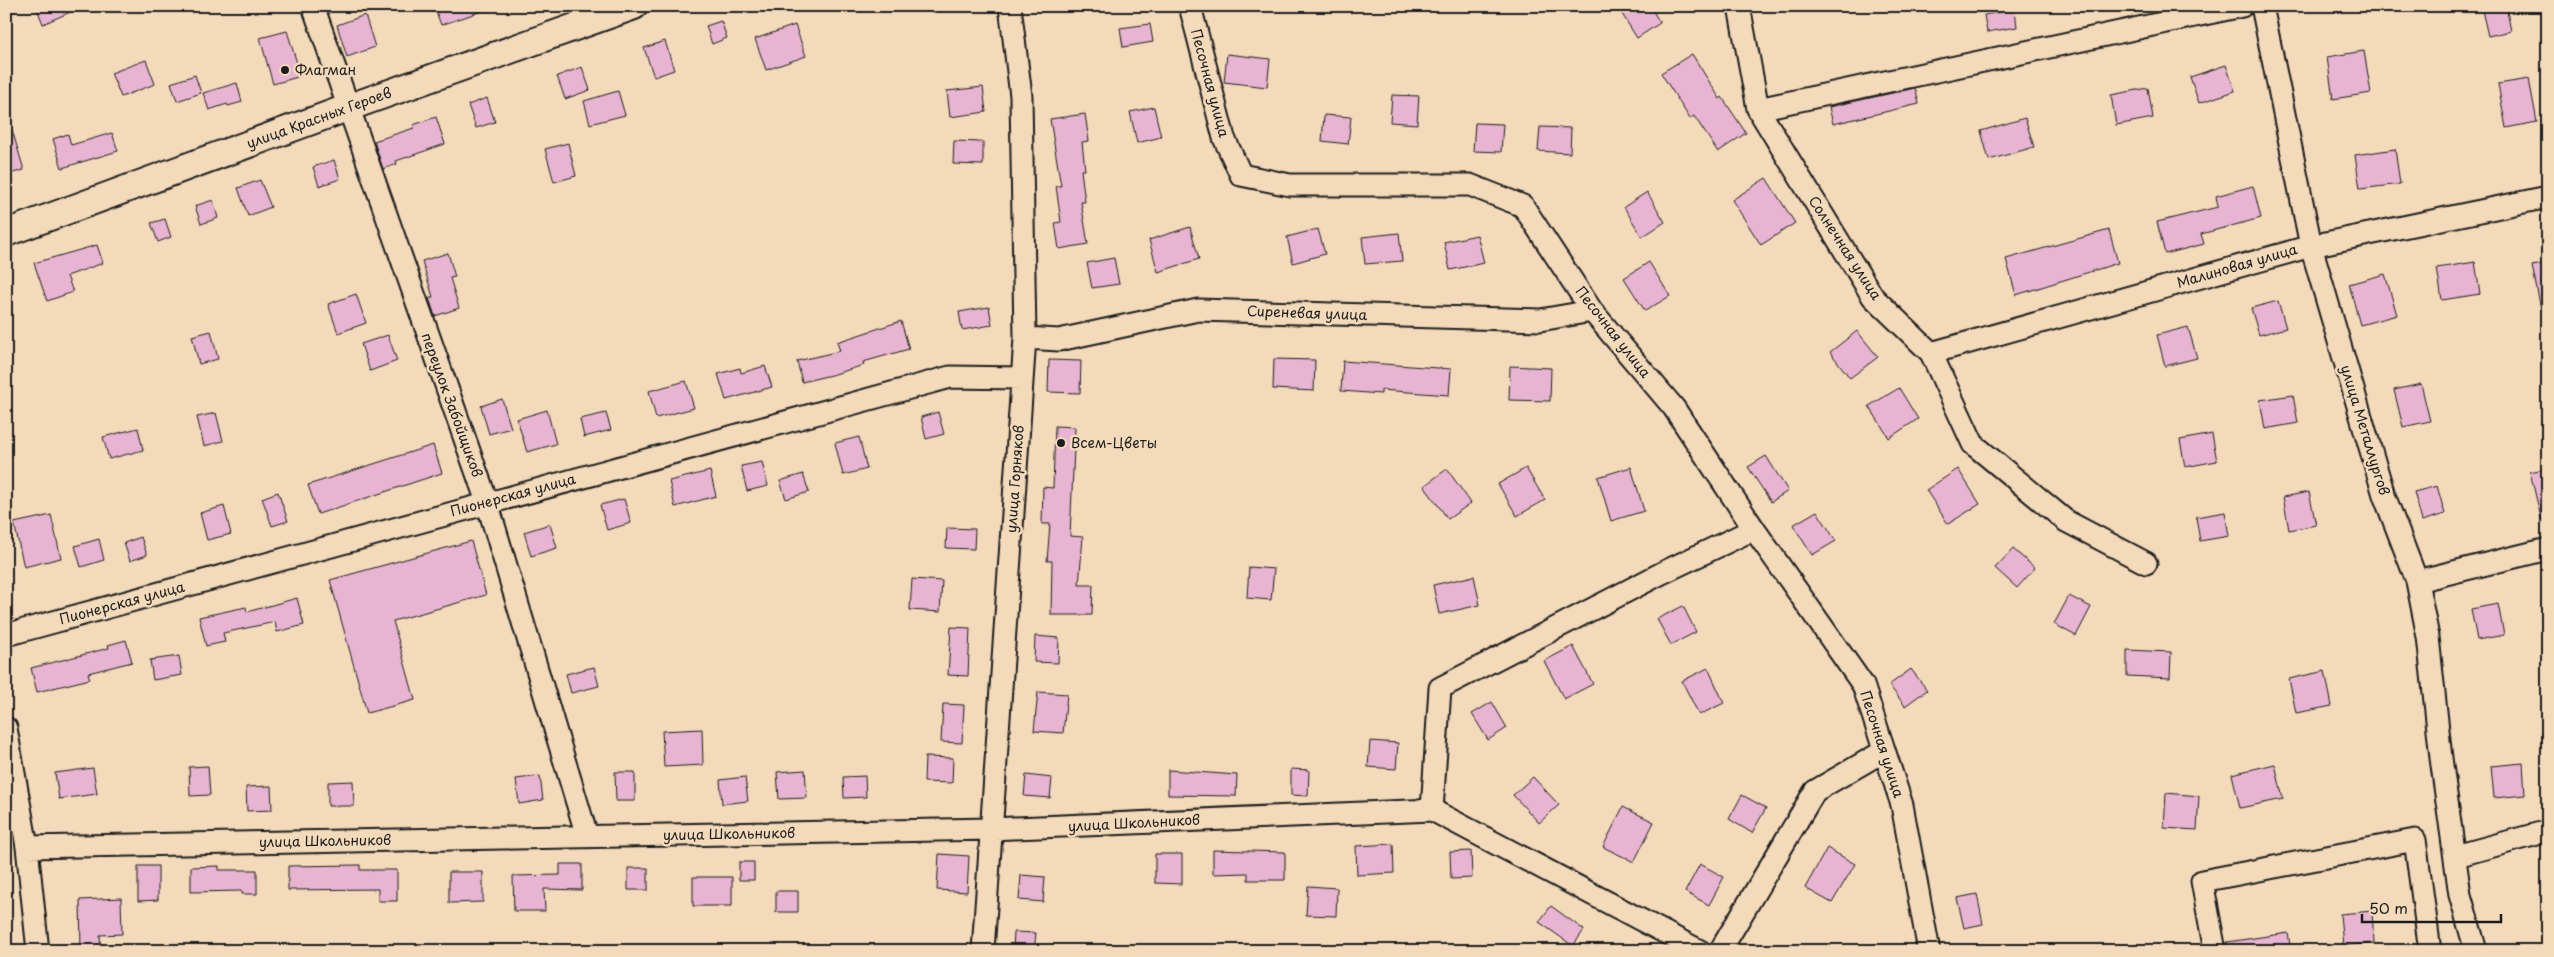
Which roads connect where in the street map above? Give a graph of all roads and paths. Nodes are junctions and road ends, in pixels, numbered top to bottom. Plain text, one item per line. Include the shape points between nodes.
1 (313, 6) edge
2 (634, 6) edge
3 (1010, 6) edge
4 (1190, 6) edge
5 (1739, 6) edge
6 (2242, 6) edge
7 (2262, 6) edge
8 (347, 108) junction
9 (1758, 109) junction
10 (2548, 197) edge
11 (6, 233) edge
12 (2311, 246) junction
13 (1592, 311) junction
14 (1025, 338) junction
15 (1931, 353) junction
16 (1022, 378) junction
17 (487, 502) junction
18 (1754, 529) junction
19 (2548, 549) edge
20 (2146, 563) dead end
21 (2417, 581) junction
22 (6, 635) edge
23 (6, 728) edge
24 (1884, 751) junction
25 (1432, 810) junction
26 (991, 829) junction
27 (2548, 831) edge
28 (587, 836) junction
29 (27, 847) junction
30 (2456, 856) junction
31 (38, 951) edge
32 (983, 951) edge
33 (1700, 951) edge
34 (1720, 951) edge
35 (1929, 951) edge
36 (2215, 951) edge
37 (2430, 951) edge
38 (2476, 951) edge

1 - 8 street, переулок Забойщиков
2 - 8 main road, улица Красных Героев
3 - 14 street, улица Горняков via 1021,96
4 - 13 street, Песочная улица via 1224,138 1241,175 1290,185 1470,184 1523,206
5 - 9 street, Солнечная улица
6 - 9 street
7 - 12 street, улица Металлургов
8 - 11 main road, улица Красных Героев
8 - 17 street, переулок Забойщиков
9 - 15 street, Солнечная улица via 1873,297
10 - 12 street, Малиновая улица
12 - 15 street, Малиновая улица
12 - 21 street, улица Металлургов via 2384,495
13 - 14 street, Сиреневая улица via 1540,320 1198,310 1059,340
13 - 18 street, Песочная улица via 1674,408
14 - 16 street, улица Горняков
15 - 20 street, Солнечная улица via 1973,444 2066,521
16 - 17 street, Пионерская улица via 950,377
16 - 26 street, улица Горняков
17 - 22 street, Пионерская улица
17 - 28 street, переулок Забойщиков
18 - 24 street, Песочная улица via 1862,685
18 - 25 street via 1440,688
19 - 21 street
21 - 30 street, улица Металлургов via 2428,637
23 - 29 street
24 - 34 street via 1815,791
24 - 35 street, Песочная улица via 1902,805
25 - 26 street, улица Школьников
25 - 33 street
26 - 28 street, улица Школьников
26 - 32 street, улица Горняков
27 - 30 street
28 - 29 street, улица Школьников
29 - 31 street
30 - 38 street, улица Металлургов via 2460,895
36 - 37 street via 2202,881 2415,840

